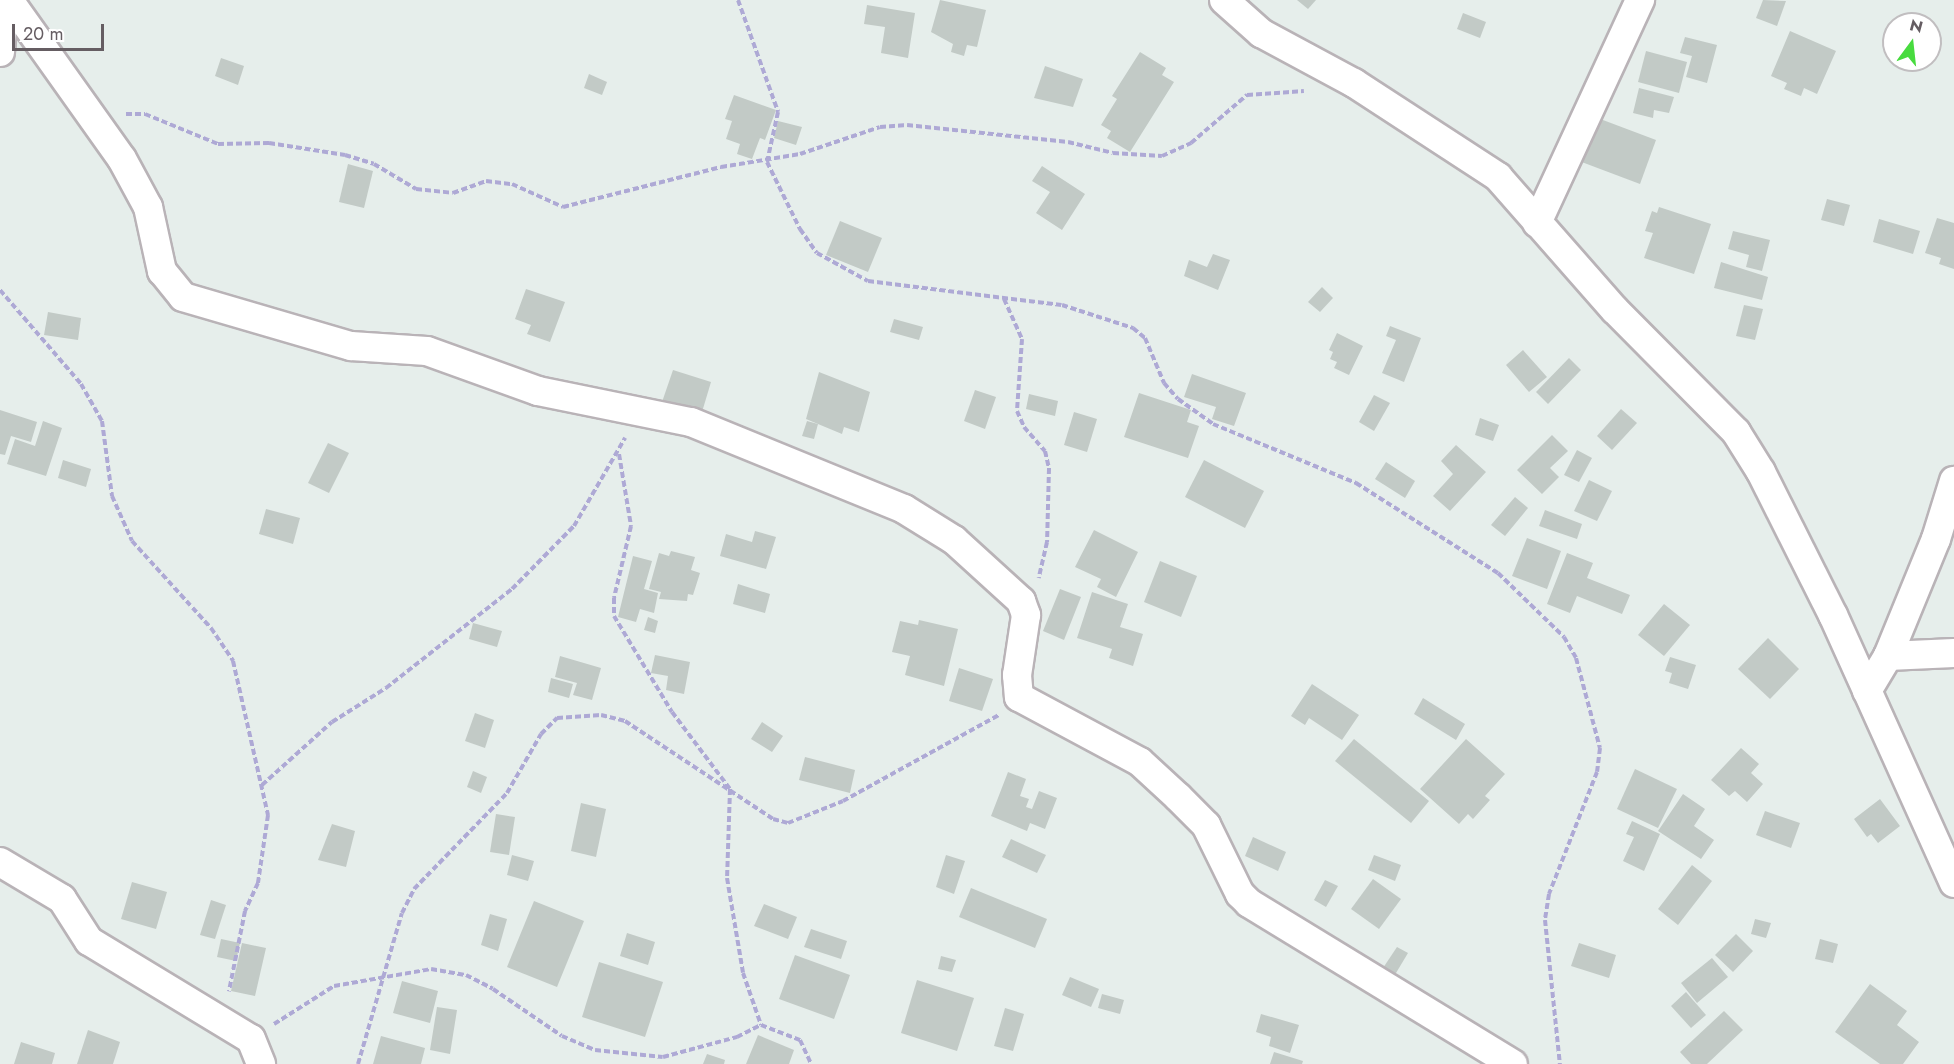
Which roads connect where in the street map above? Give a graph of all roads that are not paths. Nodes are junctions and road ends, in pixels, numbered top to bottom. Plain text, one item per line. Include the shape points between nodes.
1 (1224, 0) edge
2 (1640, 0) edge
3 (12, 2) edge
4 (0, 52) edge
5 (1537, 223) junction
6 (1954, 481) edge
7 (1954, 652) edge
8 (1888, 656) junction
9 (1867, 691) junction
10 (0, 862) edge
11 (1954, 883) edge
12 (256, 1051) edge
13 (1513, 1064) edge

1 - 5 street via 1261,33 1354,83 1454,145 1498,177
2 - 5 street
3 - 4 street via 2,28
3 - 13 street via 95,117 148,207 162,271 183,297 351,346 427,351 538,391 691,422 904,509 962,547 1011,589 1026,615 1017,675 1019,697 1140,762 1206,825 1240,894 1266,916
5 - 9 street via 1615,310 1737,432 1792,533
6 - 8 street via 1936,539
7 - 8 street
8 - 9 street
9 - 11 street
10 - 12 street via 62,899 89,941 221,1021

